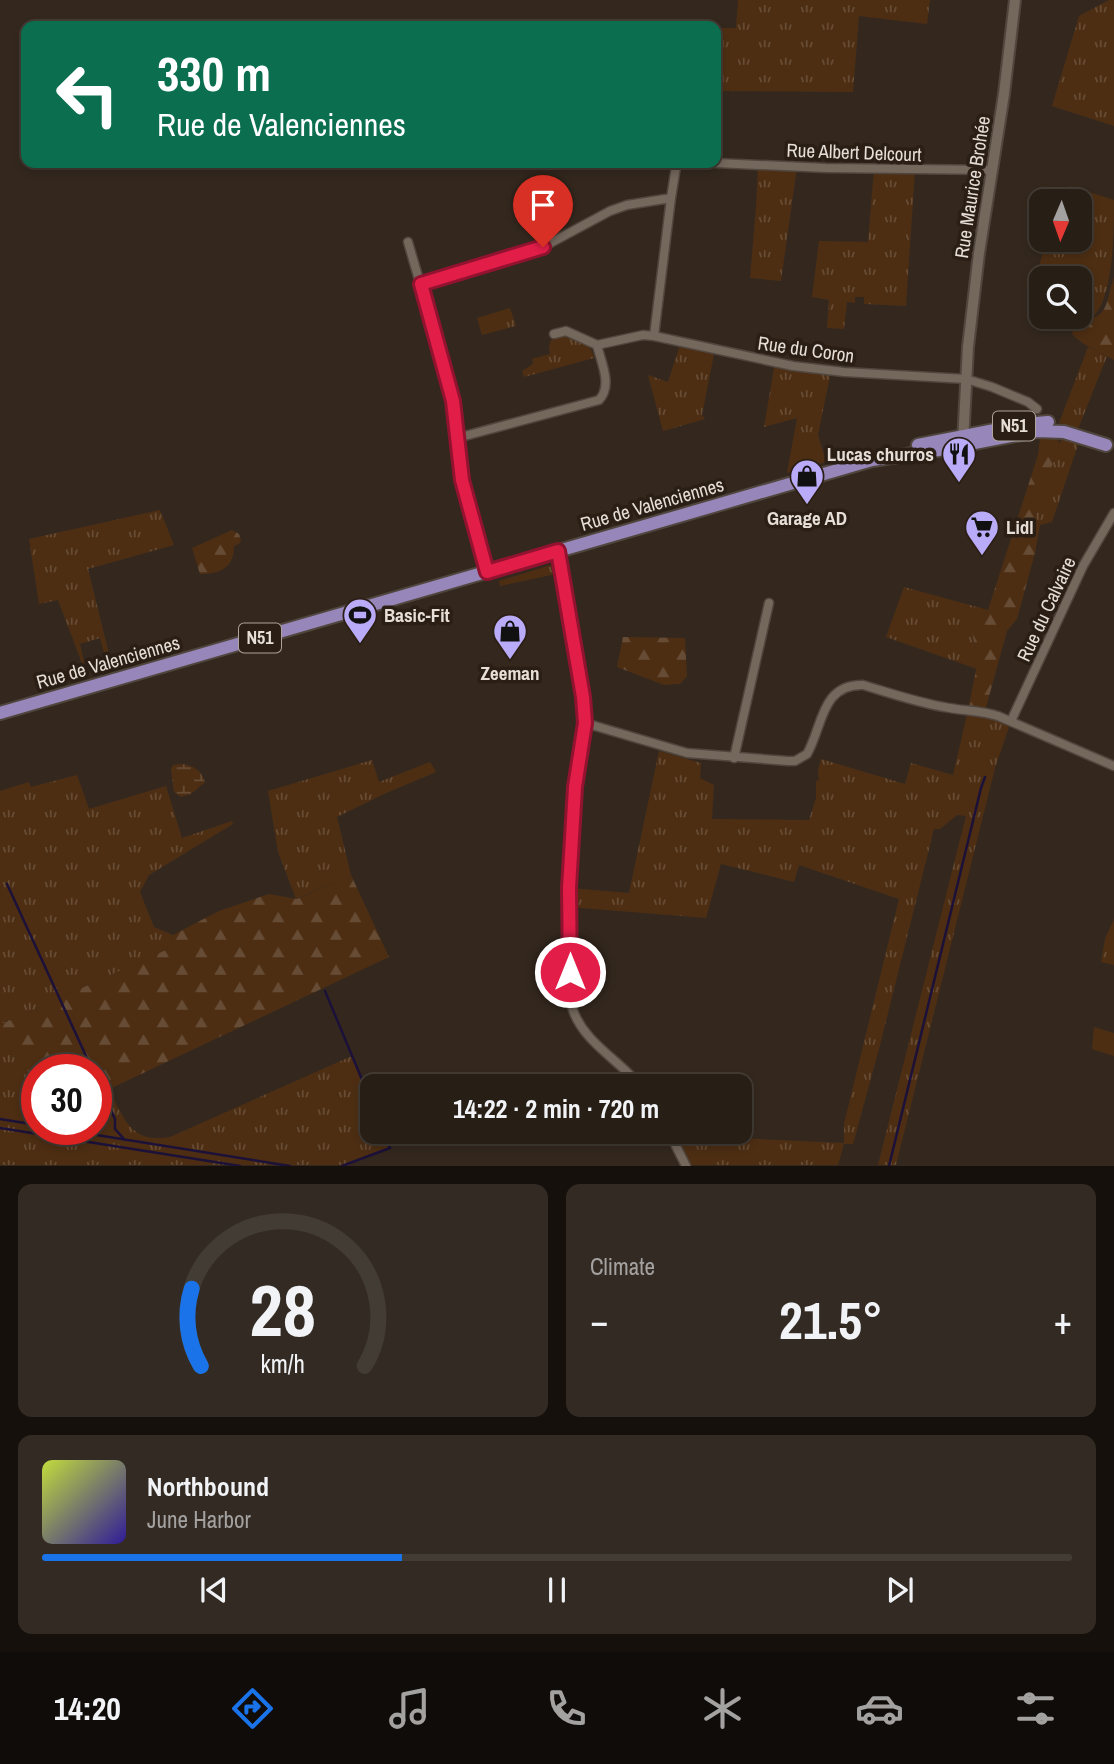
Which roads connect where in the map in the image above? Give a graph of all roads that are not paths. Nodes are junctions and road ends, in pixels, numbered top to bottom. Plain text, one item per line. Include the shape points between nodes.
1 (1015, 0) edge
2 (721, 163) edge
3 (677, 168) edge
4 (992, 170) junction
5 (671, 198) junction
6 (408, 242) dead end
7 (421, 284) junction
8 (554, 334) dead end
9 (654, 336) junction
10 (597, 345) junction
11 (967, 379) junction
12 (1038, 409) dead end
13 (457, 438) junction
14 (963, 441) junction
15 (1110, 446) edge
16 (1114, 513) edge
17 (558, 551) junction
18 (487, 572) junction
19 (769, 603) dead end
20 (0, 713) edge
21 (1011, 721) junction
22 (585, 723) junction
23 (734, 758) junction
24 (1114, 766) edge
25 (630, 1074) edge
26 (674, 1144) edge
27 (686, 1166) edge

1 - 4 street, Rue Maurice Brohée
2 - 4 street, Rue Albert Delcourt
3 - 5 street
4 - 11 street, Rue Maurice Brohée
5 - 7 street via 627,205 543,247
5 - 9 street
6 - 7 street
7 - 13 street via 453,401
8 - 10 street via 566,331
9 - 10 street, Rue du Coron
9 - 11 street, Rue du Coron via 793,366
10 - 13 street via 606,384 599,400
11 - 12 street
11 - 14 street, Rue Maurice Brohée
13 - 18 street via 464,488
14 - 15 main road, Rue de Valenciennes / N51 via 1066,429
14 - 17 main road, Rue de Valenciennes / N51 via 872,460
16 - 21 street, Rue du Calvaire via 1071,590
17 - 18 main road, Rue de Valenciennes / N51
17 - 22 street
18 - 20 main road, Rue de Valenciennes / N51
19 - 23 street
21 - 23 street via 985,711 940,707 850,685 832,697 802,758
21 - 24 street
22 - 23 street via 687,753
22 - 25 street via 575,787 569,888 570,993 581,1025
26 - 27 street

